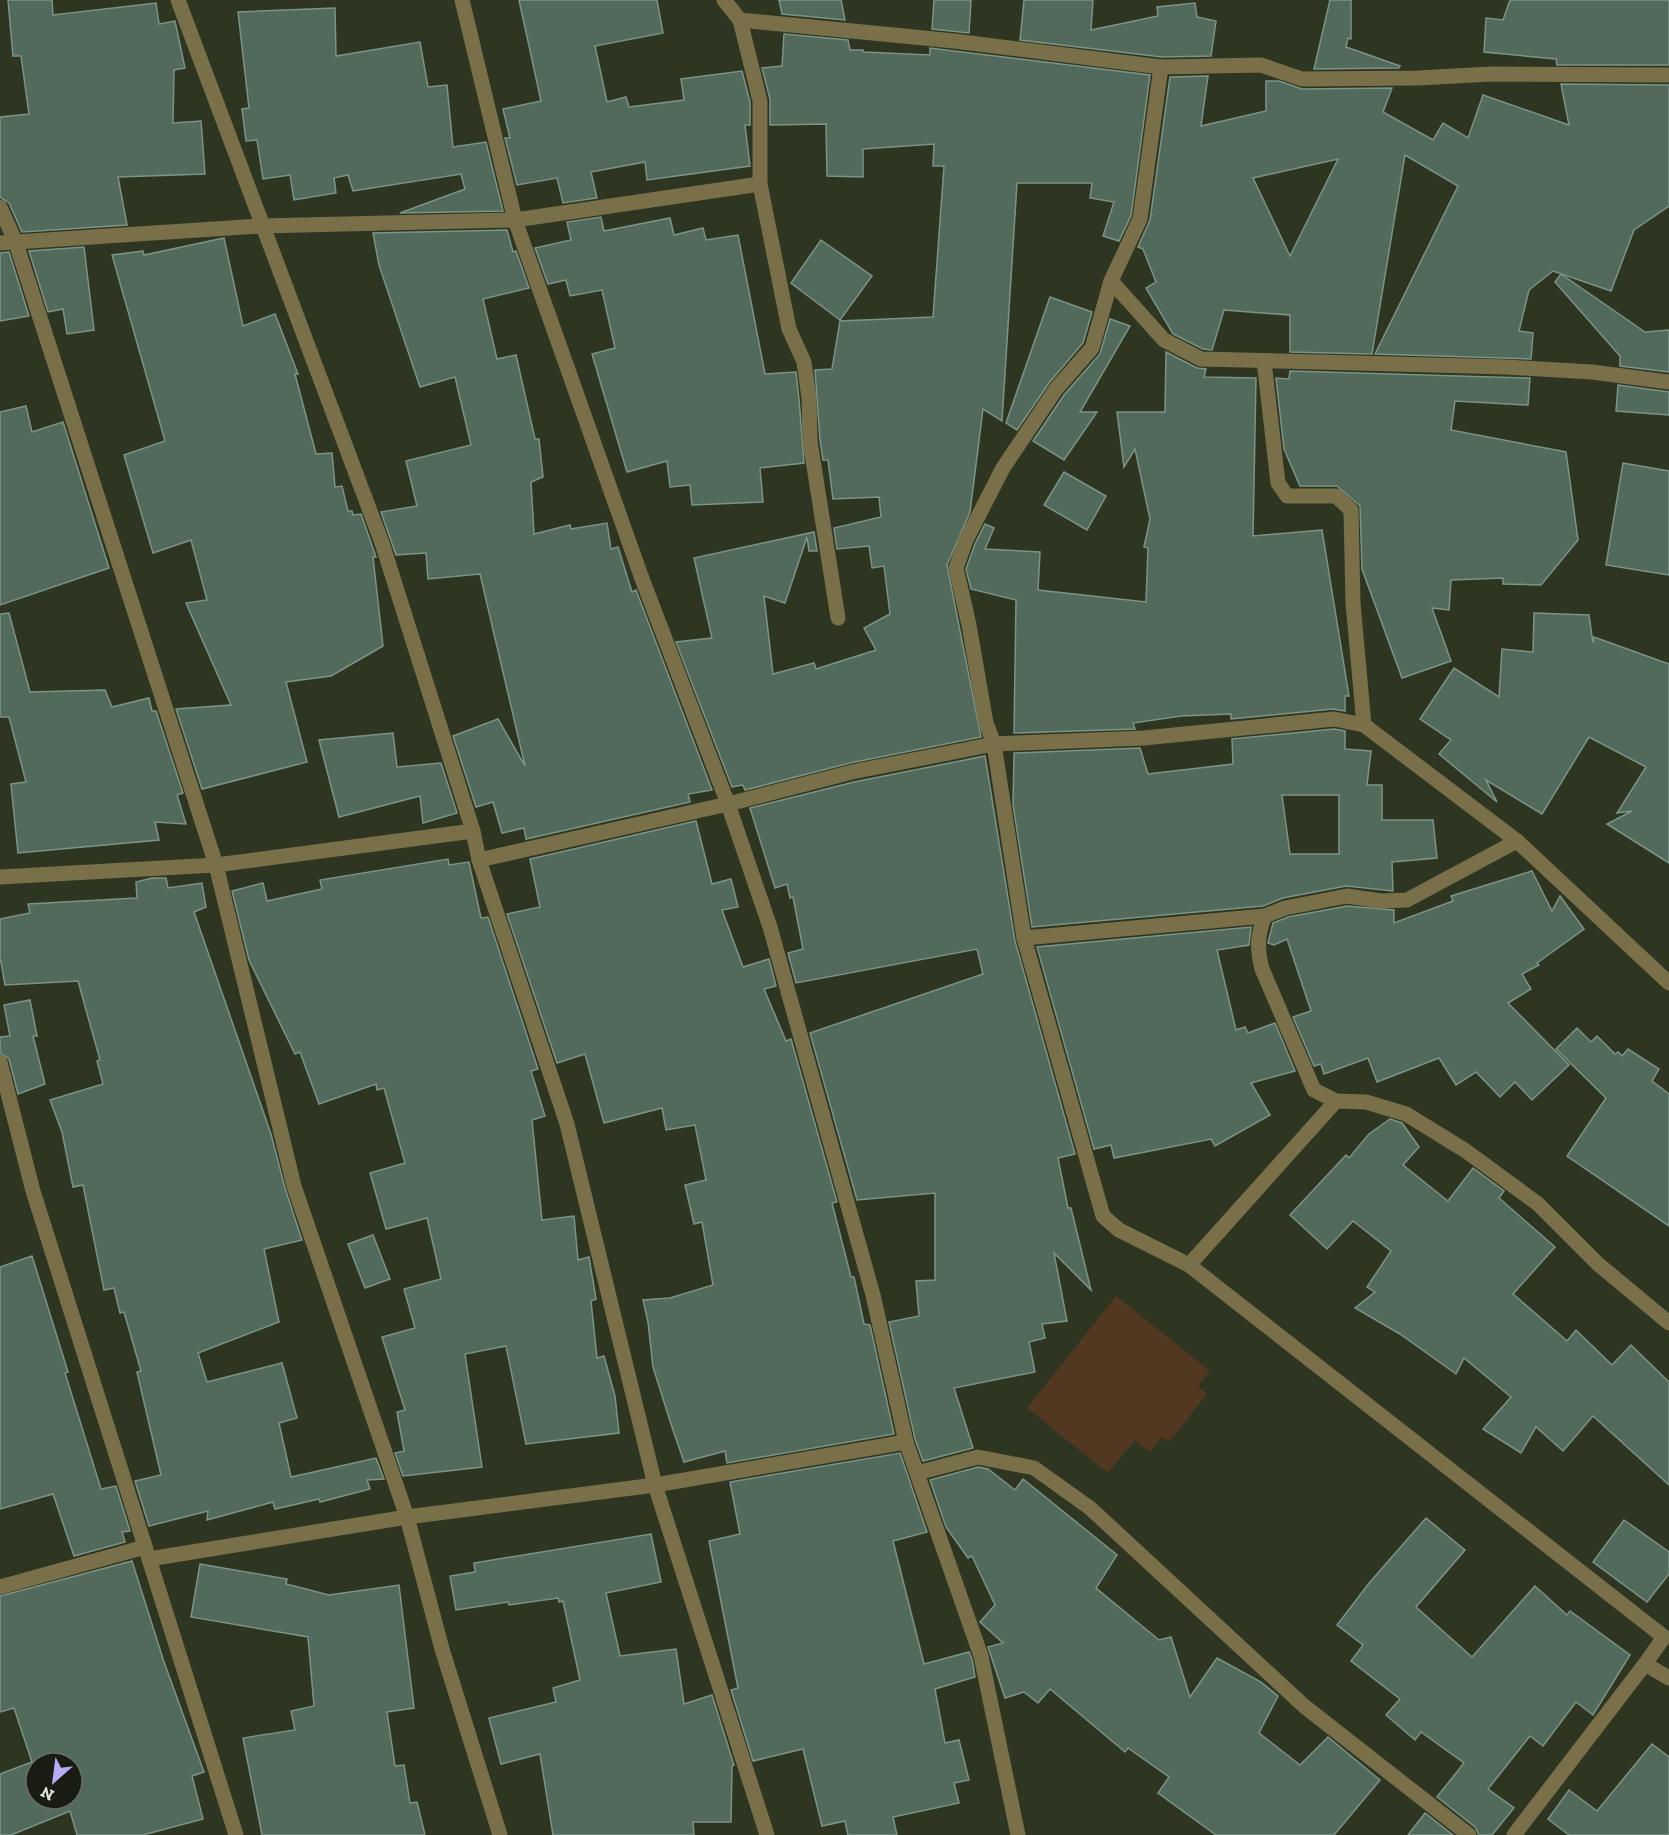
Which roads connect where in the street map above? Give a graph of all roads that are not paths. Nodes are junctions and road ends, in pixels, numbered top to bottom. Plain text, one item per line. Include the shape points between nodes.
1 (178, 0) edge
2 (462, 0) edge
3 (723, 0) edge
4 (740, 20) junction
5 (1161, 67) junction
6 (1669, 75) edge
7 (760, 184) junction
8 (0, 207) edge
9 (514, 220) junction
10 (261, 226) junction
11 (8, 243) edge
12 (1111, 281) junction
13 (1264, 361) junction
14 (1669, 382) edge
15 (838, 618) dead end
16 (1364, 724) junction
17 (994, 744) junction
18 (728, 804) junction
19 (473, 831) junction
20 (1517, 841) junction
21 (479, 860) junction
22 (216, 865) junction
23 (0, 877) edge
24 (1265, 916) junction
25 (1024, 938) junction
26 (1669, 983) edge
27 (0, 1062) edge
28 (1336, 1101) junction
29 (1189, 1265) junction
30 (1669, 1323) edge
31 (906, 1442) junction
32 (917, 1473) junction
33 (655, 1485) junction
34 (407, 1517) junction
35 (147, 1553) junction
36 (0, 1587) edge
37 (1666, 1633) edge
38 (1645, 1664) junction
39 (1669, 1678) edge
40 (236, 1835) edge
41 (500, 1835) edge
42 (767, 1835) edge
43 (1018, 1835) edge
44 (1469, 1835) edge
45 (1514, 1835) edge

1 - 10 street
2 - 9 street
3 - 4 street
4 - 5 street
4 - 7 street via 760,101
5 - 6 street via 1261,65 1302,79
5 - 12 street via 1140,219
7 - 9 street
7 - 15 street via 789,329 804,362 810,441
8 - 11 street
9 - 10 street
9 - 18 street via 641,576
10 - 11 street
10 - 19 street via 382,543
11 - 22 street
12 - 13 street via 1164,340 1201,359
12 - 17 street via 1092,348 1056,389 1003,468 956,567 986,723
13 - 14 street via 1506,367
13 - 16 street via 1278,483 1287,496 1336,496 1351,510 1353,603
16 - 17 street via 1334,719 1144,738
16 - 20 street
17 - 18 street via 852,772
17 - 25 street
18 - 21 street
18 - 31 street via 774,938 873,1295
19 - 21 street
19 - 22 street
20 - 24 street via 1407,900 1347,896 1285,908
20 - 26 street
21 - 33 street via 567,1124
22 - 23 street
22 - 34 street via 294,1186
24 - 25 street
24 - 28 street via 1259,929 1262,969 1314,1090
25 - 29 street via 1103,1216 1119,1230
27 - 35 street via 33,1191
28 - 29 street
28 - 30 street via 1366,1102 1406,1114 1466,1151 1538,1204 1598,1264
29 - 37 street
31 - 32 street
31 - 33 street
32 - 43 street via 981,1656
32 - 44 street via 978,1457 1034,1468 1090,1508 1304,1706
33 - 34 street
33 - 42 street
34 - 35 street
34 - 41 street via 442,1649
35 - 36 street
35 - 40 street
37 - 38 street
38 - 39 street
38 - 45 street

